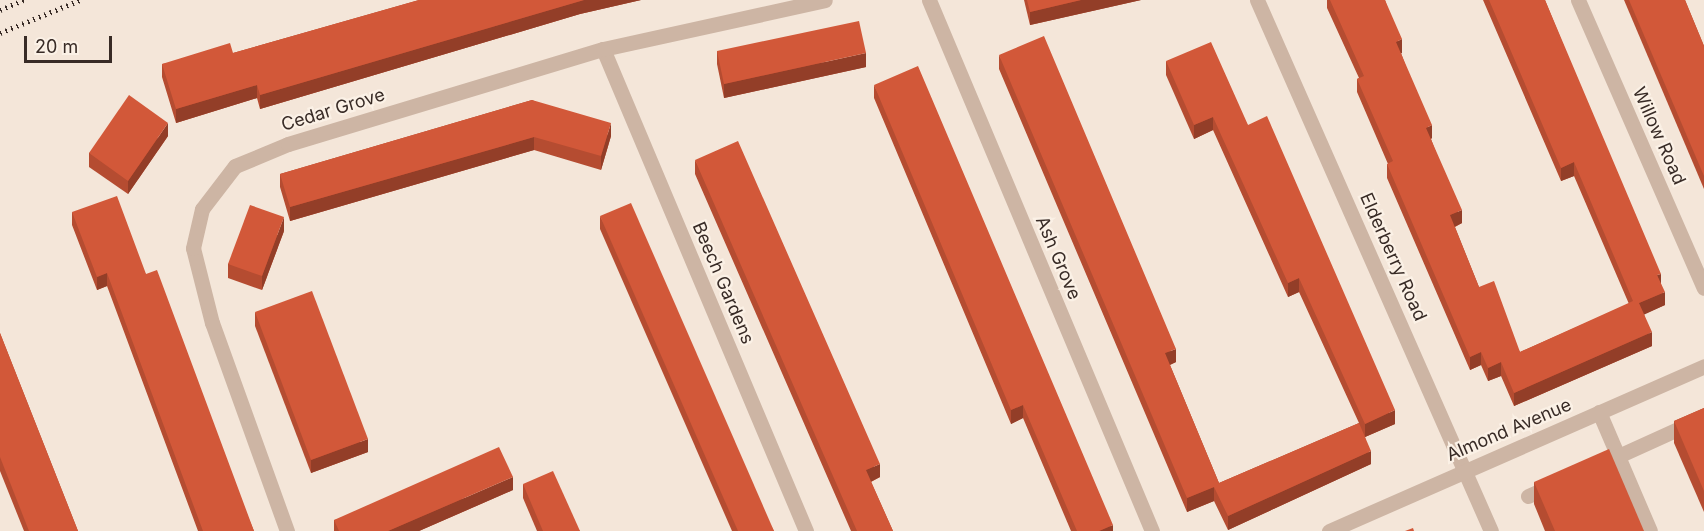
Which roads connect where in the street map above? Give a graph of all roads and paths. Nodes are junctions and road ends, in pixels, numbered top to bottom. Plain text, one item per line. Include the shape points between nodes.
1 (825, 0) edge
2 (929, 0) edge
3 (1257, 0) edge
4 (1578, 0) edge
5 (603, 49) junction
6 (1704, 288) edge
7 (1704, 366) edge
8 (1599, 412) junction
9 (1704, 417) edge
10 (1617, 457) junction
11 (1465, 470) junction
12 (1528, 496) dead end
13 (287, 531) edge
14 (806, 531) edge
15 (1152, 531) edge
16 (1329, 531) edge
17 (1491, 531) edge
18 (1650, 531) edge

1 - 5 street, Cedar Grove
2 - 15 street, Ash Grove
3 - 11 street, Elderberry Road
4 - 6 street, Willow Road
5 - 13 street, Cedar Grove via 288,144 235,166 202,209 192,248 212,323
5 - 14 street, Beech Gardens
7 - 8 street, Almond Avenue
8 - 10 street
8 - 11 street, Almond Avenue
9 - 10 street
10 - 12 street
10 - 18 street
11 - 16 street, Almond Avenue
11 - 17 street, Elderberry Road

